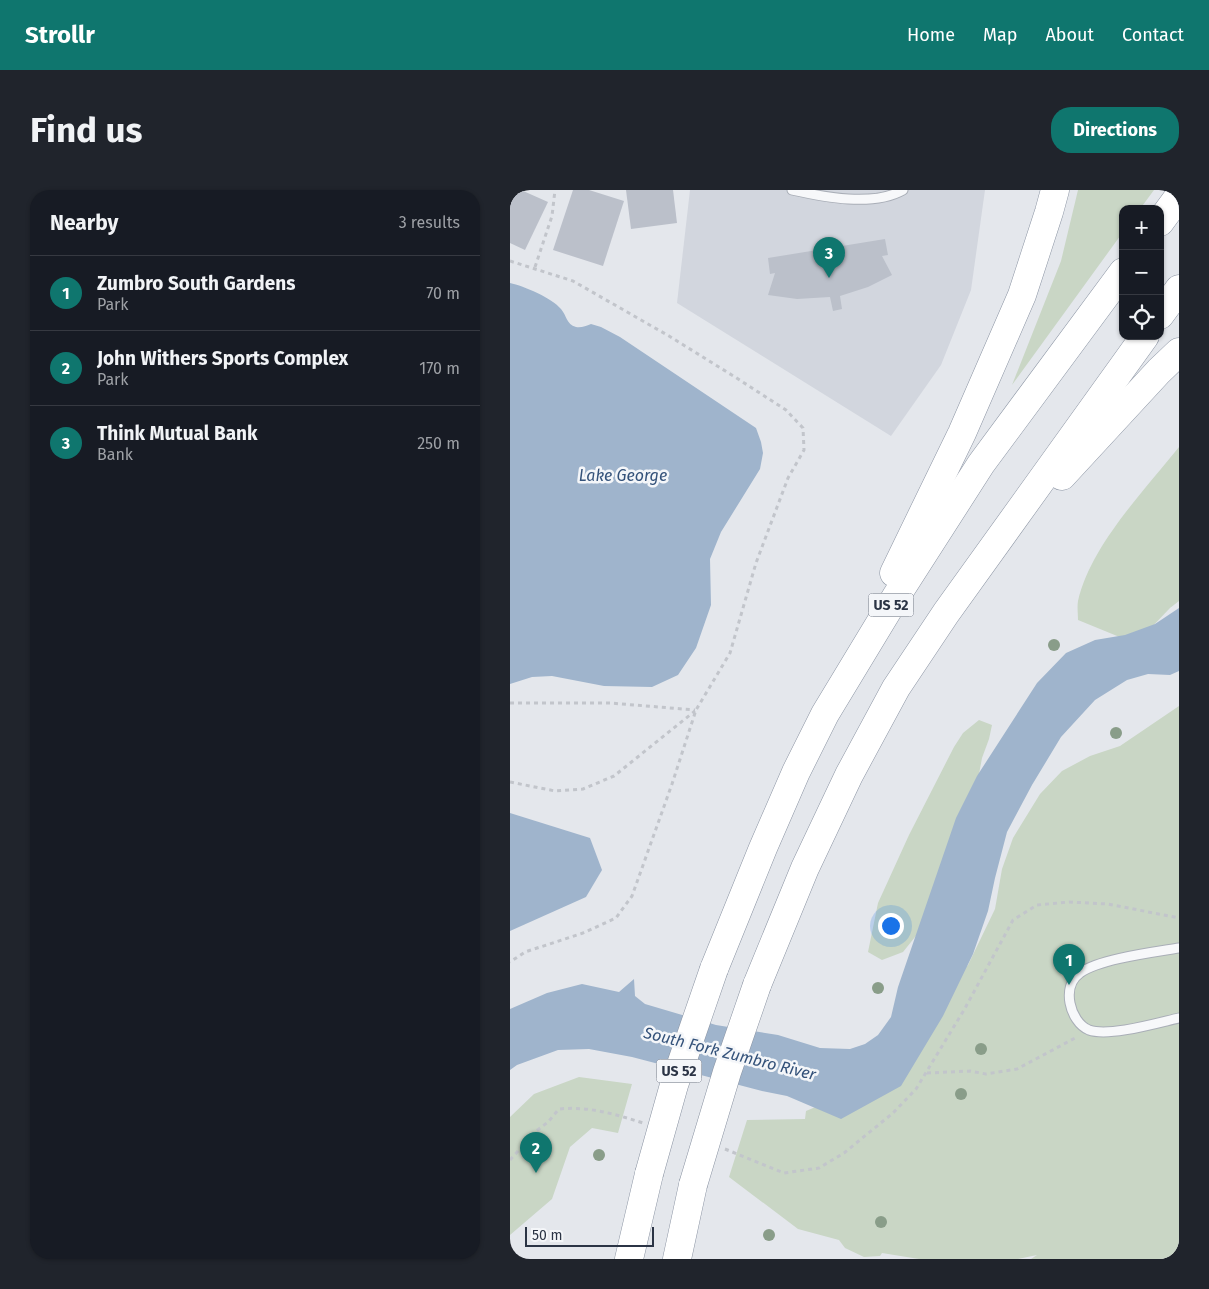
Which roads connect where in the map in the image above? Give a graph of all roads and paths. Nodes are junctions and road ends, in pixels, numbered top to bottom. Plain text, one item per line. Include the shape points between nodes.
1 (555, 190) edge
2 (792, 190) edge
3 (903, 190) edge
4 (1054, 190) edge
5 (1179, 196) edge
6 (1164, 217) edge
7 (510, 261) edge
8 (534, 267) junction
9 (1119, 277) edge
10 (1179, 289) edge
11 (1164, 310) edge
12 (1142, 340) edge
13 (1179, 352) edge
14 (946, 613) junction
15 (510, 703) edge
16 (696, 710) junction
17 (825, 714) junction
18 (510, 782) edge
19 (1179, 918) edge
20 (1179, 948) edge
21 (510, 962) edge
22 (1179, 1018) edge
23 (1088, 1030) junction
24 (628, 1259) edge
25 (677, 1259) edge

1 - 8 path via 552,216
2 - 3 lane via 825,197 875,198
4 - 17 highway via 1022,295 962,433
5 - 6 highway
7 - 8 path
8 - 16 path via 573,281 669,336 786,410 802,428 804,450 788,478 756,563 730,653
9 - 17 highway, US 52 via 981,464
10 - 11 highway
12 - 14 highway, US 52
13 - 14 highway via 1046,493
14 - 25 highway, US 52, bridge via 896,688 805,868 757,985 727,1072 693,1185
15 - 16 path via 610,703
16 - 18 path via 614,776 583,789 555,791
16 - 21 path via 632,896 616,918 526,952
17 - 24 highway, US 52, bridge via 762,848 714,969 674,1085
19 - 23 path via 1108,904 1069,902 1037,905 1013,920 926,1073 970,1071 986,1074 1017,1069
20 - 23 lane via 1111,961 1079,974 1071,983 1068,994 1074,1016
22 - 23 lane via 1102,1033

